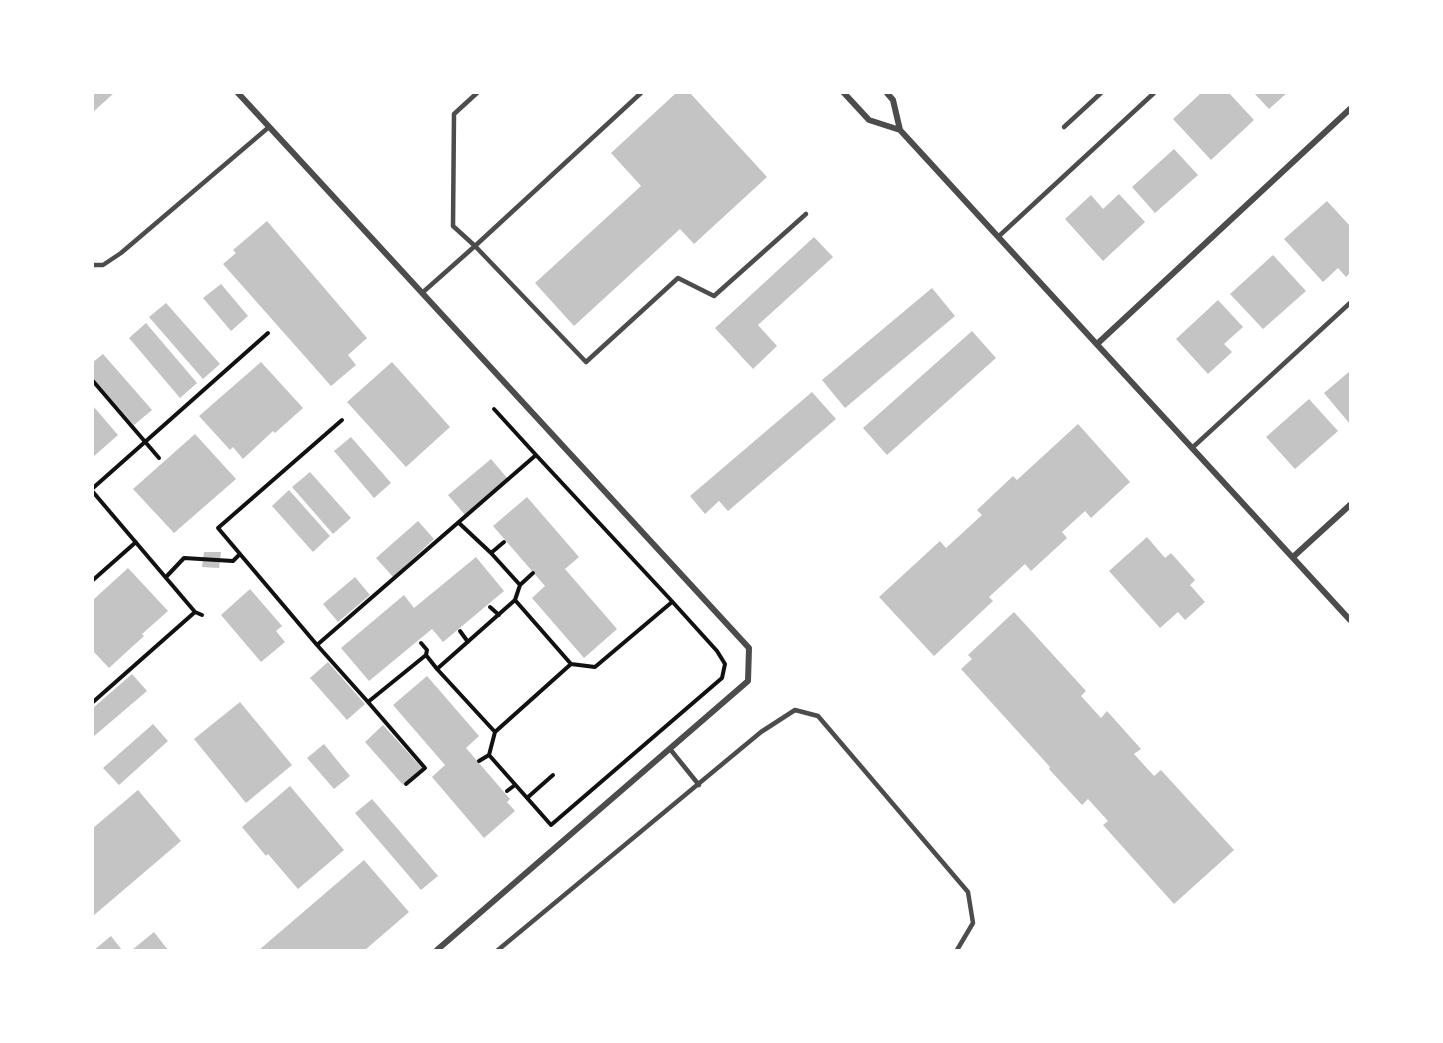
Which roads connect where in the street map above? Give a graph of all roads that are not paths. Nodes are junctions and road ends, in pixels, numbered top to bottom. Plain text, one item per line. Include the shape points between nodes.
1 (238, 93) edge
2 (477, 93) edge
3 (641, 93) edge
4 (844, 93) edge
5 (887, 93) edge
6 (1101, 93) edge
7 (1154, 93) edge
8 (1350, 109) edge
9 (269, 126) junction
10 (1064, 127) dead end
11 (900, 130) junction
12 (806, 214) dead end
13 (998, 237) junction
14 (475, 246) junction
15 (93, 265) edge
16 (422, 293) junction
17 (1350, 303) edge
18 (1096, 344) junction
19 (1192, 448) junction
20 (1350, 505) edge
21 (1293, 557) junction
22 (1350, 620) edge
23 (670, 749) junction
24 (699, 785) junction
25 (437, 950) edge
26 (498, 950) edge
27 (957, 950) edge

1 - 9 street
2 - 14 lane via 454,114 453,226
3 - 14 lane
4 - 11 street via 869,120
5 - 11 street via 893,100
6 - 10 lane
7 - 13 lane
8 - 18 street
9 - 15 lane via 121,254 103,265
9 - 16 street
11 - 13 street
12 - 14 lane via 714,297 678,278 586,362
13 - 18 street
14 - 16 lane
16 - 23 street via 749,648 748,681
17 - 19 lane
18 - 19 street
19 - 21 street
20 - 21 street
21 - 22 street
23 - 24 lane
23 - 25 street
24 - 26 lane
24 - 27 lane via 761,732 795,710 818,716 968,892 973,923

